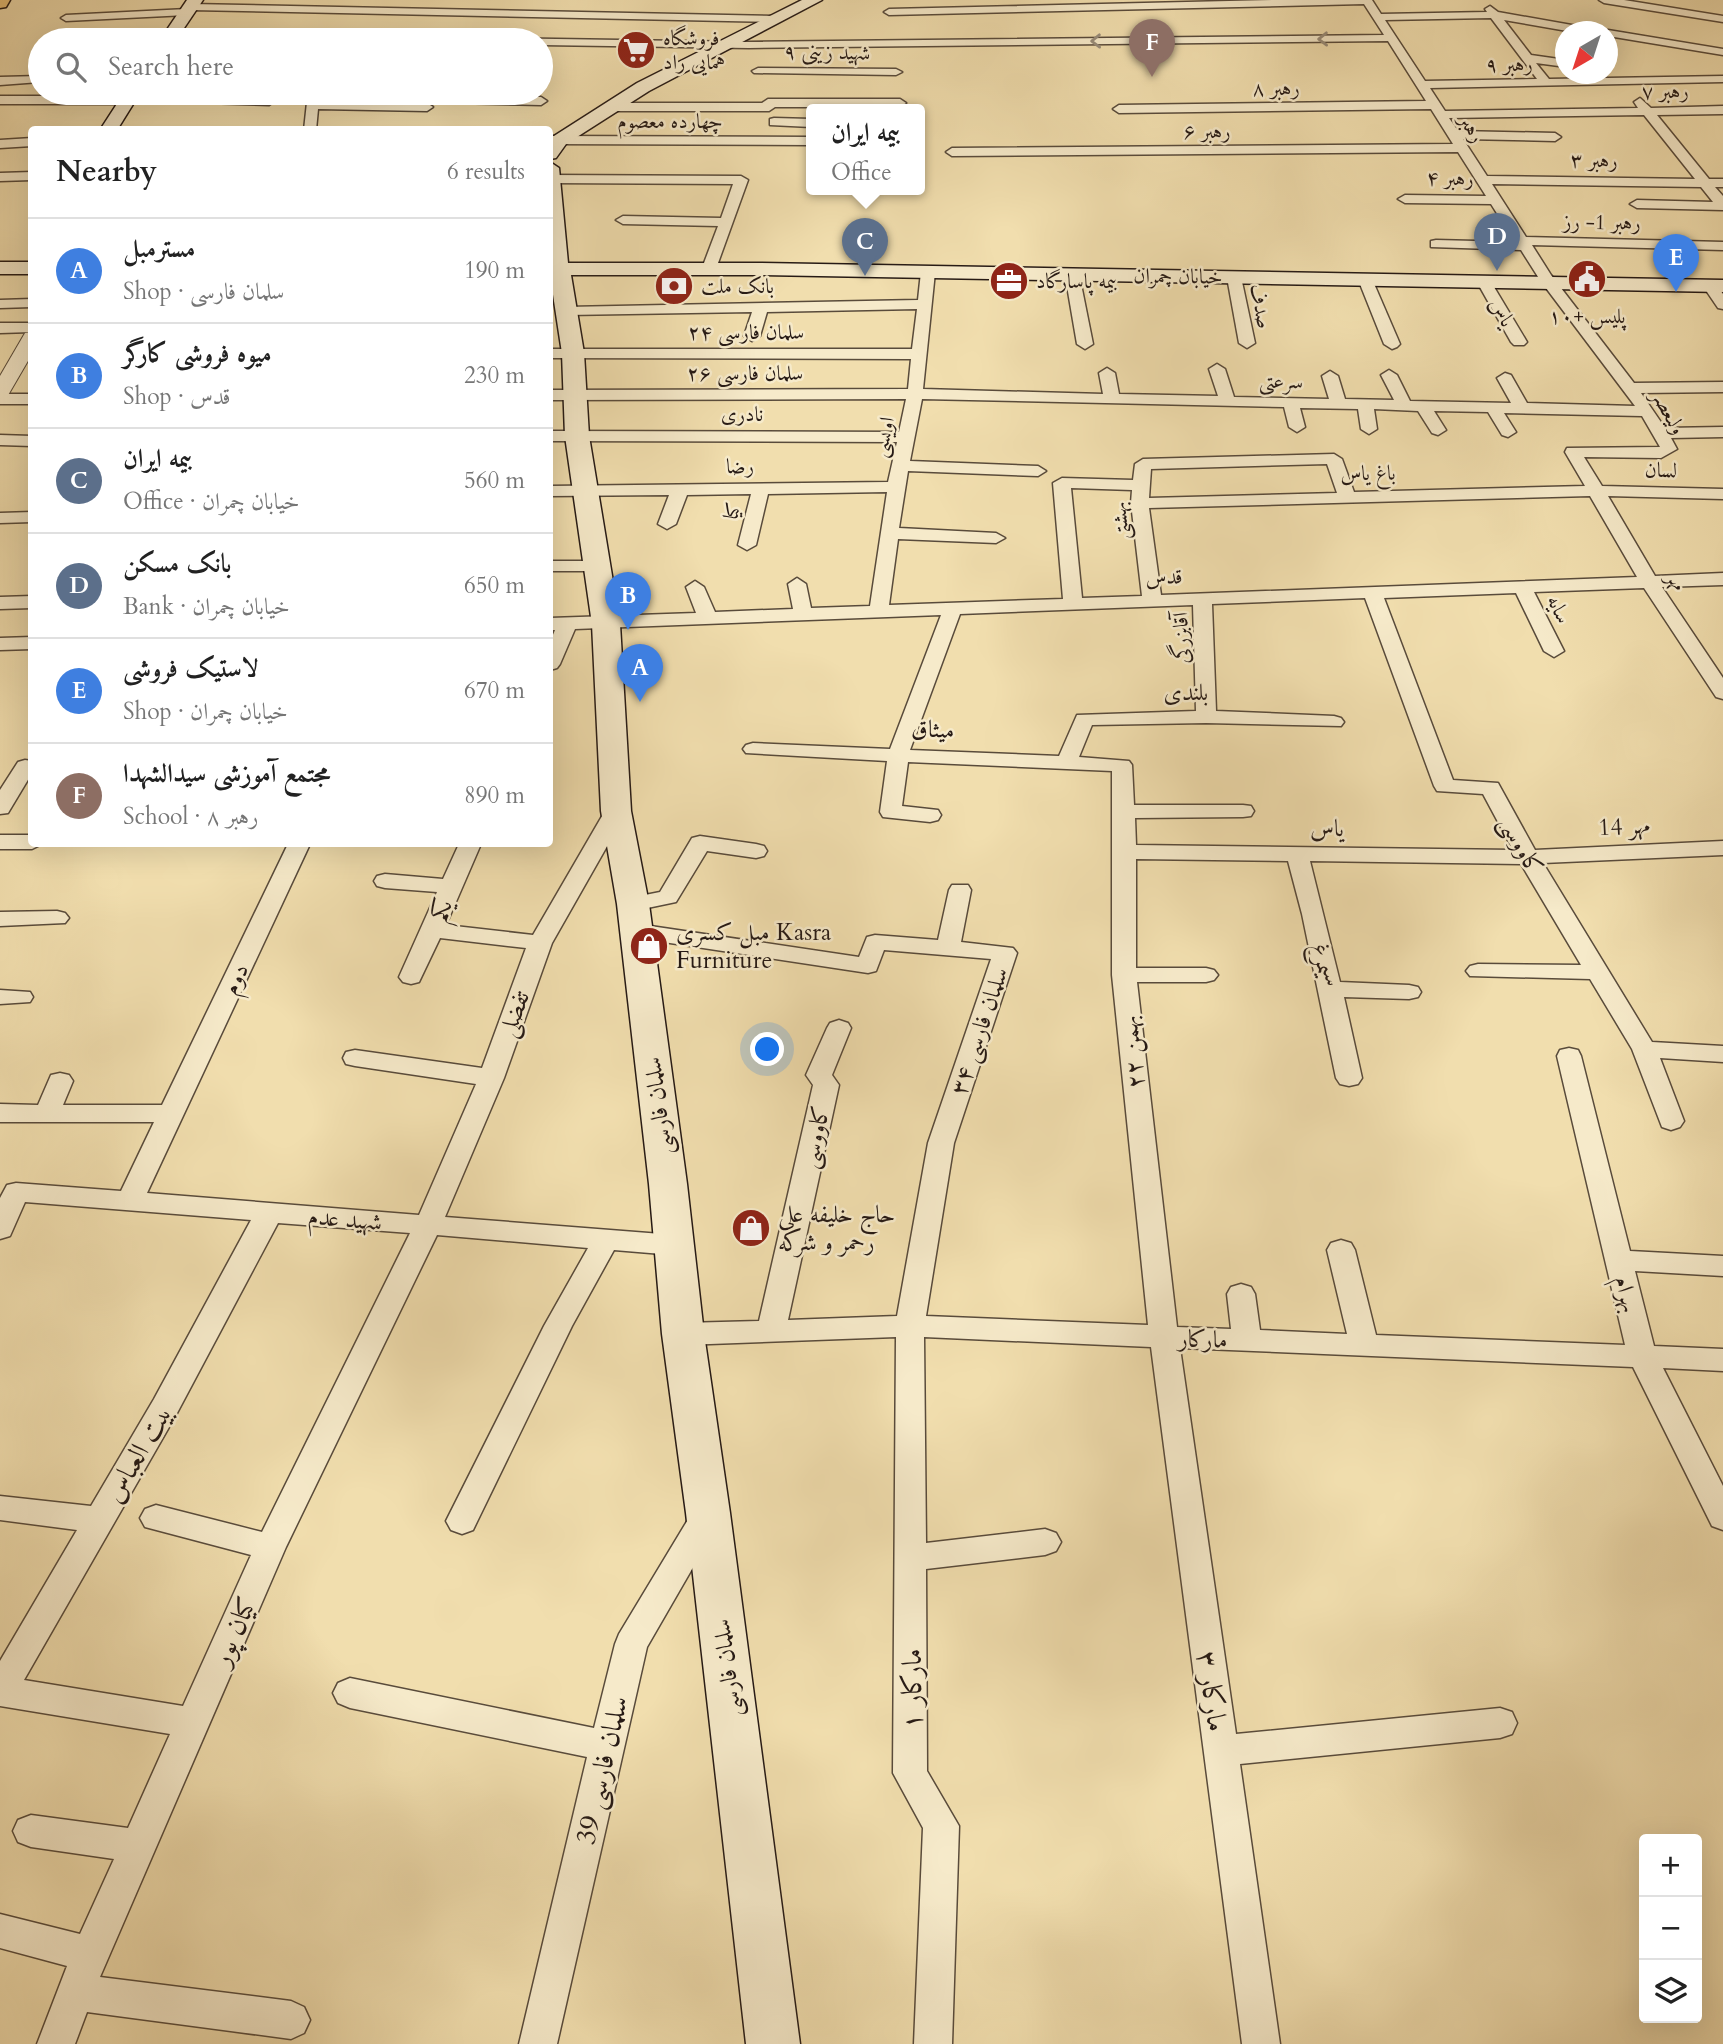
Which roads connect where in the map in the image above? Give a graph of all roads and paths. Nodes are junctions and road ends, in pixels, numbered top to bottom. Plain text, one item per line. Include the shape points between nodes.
1 (549, 0) edge
2 (814, 0) edge
3 (1483, 0) edge
4 (1604, 0) edge
5 (1367, 1) edge
6 (71, 2) dead end
7 (356, 5) edge
8 (191, 6) edge
9 (450, 6) edge
10 (547, 13) junction
11 (1495, 15) junction
12 (1377, 17) junction
13 (777, 19) junction
14 (1137, 19) edge
15 (1723, 19) edge
16 (891, 22) edge
17 (1555, 25) edge
18 (331, 27) edge
19 (177, 28) edge
20 (544, 28) edge
21 (1618, 35) edge
22 (1391, 38) junction
23 (553, 40) edge
24 (724, 44) junction
25 (749, 44) junction
26 (1723, 52) edge
27 (1530, 58) junction
28 (1555, 62) edge
29 (896, 72) dead end
30 (1618, 72) edge
31 (1723, 79) edge
32 (28, 80) edge
33 (1668, 80) junction
34 (0, 81) edge
35 (1623, 81) junction
36 (1546, 83) junction
37 (1421, 85) junction
38 (764, 91) junction
39 (0, 100) edge
40 (28, 100) edge
41 (900, 103) dead end
42 (78, 105) edge
43 (124, 105) edge
44 (313, 105) edge
45 (399, 105) edge
46 (427, 107) dead end
47 (612, 107) junction
48 (1119, 109) dead end
49 (1437, 110) junction
50 (1723, 110) edge
51 (1647, 111) junction
52 (0, 113) edge
53 (774, 122) junction
54 (806, 123) edge
55 (111, 126) edge
56 (311, 126) edge
57 (1453, 135) junction
58 (1555, 136) dead end
59 (780, 141) junction
60 (806, 141) edge
61 (28, 142) edge
62 (0, 144) edge
63 (553, 144) edge
64 (553, 145) edge
65 (1462, 148) junction
66 (952, 152) dead end
67 (553, 157) edge
68 (786, 158) dead end
69 (28, 176) edge
70 (0, 177) edge
71 (1483, 180) junction
72 (1705, 183) junction
73 (1723, 183) edge
74 (1405, 199) dead end
75 (1495, 200) junction
76 (1637, 204) dead end
77 (1723, 206) edge
78 (623, 220) dead end
79 (726, 222) junction
80 (1436, 244) dead end
81 (1523, 244) junction
82 (1723, 246) edge
83 (561, 257) edge
84 (711, 263) junction
85 (656, 265) junction
86 (928, 272) junction
87 (1072, 274) junction
88 (1234, 276) junction
89 (1364, 279) junction
90 (1547, 280) junction
91 (1484, 282) junction
92 (1719, 284) edge
93 (28, 303) edge
94 (0, 304) edge
95 (925, 304) junction
96 (1723, 305) edge
97 (761, 306) junction
98 (28, 327) edge
99 (0, 328) edge
100 (752, 336) dead end
101 (1519, 342) dead end
102 (1247, 343) dead end
103 (1085, 344) dead end
104 (1392, 344) dead end
105 (561, 353) edge
106 (919, 354) junction
107 (26, 358) edge
108 (1217, 369) dead end
109 (1107, 373) dead end
110 (1389, 375) dead end
111 (1018, 376) dead end
112 (1330, 376) dead end
113 (1505, 379) dead end
114 (1723, 387) edge
115 (1630, 388) junction
116 (0, 393) edge
117 (563, 394) edge
118 (915, 394) junction
119 (1017, 396) junction
120 (1112, 398) junction
121 (0, 399) edge
122 (28, 399) edge
123 (1227, 401) junction
124 (1291, 402) junction
125 (1338, 404) junction
126 (1364, 404) junction
127 (1404, 405) junction
128 (1423, 405) junction
129 (1493, 407) junction
130 (1522, 408) junction
131 (1647, 411) junction
132 (1297, 427) dead end
133 (1369, 429) dead end
134 (1438, 430) dead end
135 (1508, 432) dead end
136 (1723, 432) edge
137 (1661, 433) junction
138 (563, 436) edge
139 (906, 437) junction
140 (0, 440) edge
141 (28, 441) edge
142 (900, 466) junction
143 (1038, 471) dead end
144 (896, 487) junction
145 (761, 488) junction
146 (680, 489) junction
147 (585, 490) junction
148 (1140, 490) junction
149 (553, 491) edge
150 (1598, 491) junction
151 (1723, 494) edge
152 (1347, 496) junction
153 (28, 518) edge
154 (3, 523) edge
155 (667, 524) dead end
156 (890, 533) junction
157 (996, 538) dead end
158 (747, 545) dead end
159 (553, 566) edge
160 (599, 566) junction
161 (1723, 579) edge
162 (1649, 581) junction
163 (797, 584) dead end
164 (1522, 586) junction
165 (695, 587) dead end
166 (1372, 591) junction
167 (1202, 598) junction
168 (1152, 600) junction
169 (28, 602) edge
170 (0, 603) edge
171 (1073, 603) junction
172 (953, 608) junction
173 (879, 611) junction
174 (803, 614) junction
175 (708, 618) junction
176 (558, 624) edge
177 (606, 624) junction
178 (28, 643) edge
179 (0, 644) edge
180 (553, 649) edge
181 (1554, 652) dead end
182 (1715, 665) edge
183 (1723, 693) edge
184 (1206, 718) junction
185 (1334, 722) dead end
186 (753, 749) dead end
187 (898, 754) junction
188 (1067, 762) junction
189 (0, 765) edge
190 (1122, 765) joint
191 (28, 766) edge
192 (0, 808) edge
193 (616, 811) junction
194 (1243, 811) dead end
195 (1124, 812) junction
196 (930, 815) dead end
197 (0, 842) edge
198 (28, 842) edge
199 (298, 847) edge
200 (469, 847) edge
201 (1723, 848) edge
202 (756, 851) dead end
203 (1125, 852) junction
204 (1297, 854) junction
205 (1528, 857) junction
206 (385, 881) dead end
207 (451, 886) junction
208 (960, 890) dead end
209 (57, 918) dead end
210 (635, 918) junction
211 (0, 919) edge
212 (432, 930) junction
213 (540, 943) junction
214 (948, 949) junction
215 (1478, 971) dead end
216 (1597, 972) junction
217 (1124, 975) junction
218 (1206, 975) dead end
219 (411, 977) dead end
220 (1330, 989) junction
221 (1409, 992) dead end
222 (839, 1028) dead end
223 (1644, 1049) junction
224 (1723, 1054) edge
225 (1569, 1056) dead end
226 (355, 1058) dead end
227 (491, 1078) junction
228 (1349, 1078) dead end
229 (60, 1081) dead end
230 (0, 1113) edge
231 (47, 1113) junction
232 (172, 1114) junction
233 (1671, 1121) dead end
234 (130, 1202) junction
235 (269, 1213) junction
236 (428, 1225) junction
237 (0, 1228) edge
238 (606, 1240) junction
239 (674, 1245) junction
240 (1341, 1250) dead end
241 (1619, 1260) junction
242 (1723, 1266) edge
243 (1241, 1294) dead end
244 (911, 1326) junction
245 (771, 1331) junction
246 (682, 1334) junction
247 (1164, 1338) junction
248 (1247, 1341) junction
249 (1364, 1345) junction
250 (1642, 1355) junction
251 (1723, 1360) edge
252 (0, 1508) edge
253 (708, 1513) junction
254 (1723, 1517) edge
255 (156, 1518) dead end
256 (99, 1520) junction
257 (462, 1521) dead end
258 (1045, 1542) dead end
259 (270, 1547) junction
260 (912, 1558) junction
261 (3, 1682) edge
262 (350, 1693) dead end
263 (193, 1723) junction
264 (1500, 1723) dead end
265 (607, 1746) junction
266 (1221, 1751) junction
267 (31, 1831) dead end
268 (138, 1846) junction
269 (0, 1931) edge
270 (90, 1954) junction
271 (76, 1992) junction
272 (291, 2020) dead end
273 (56, 2044) edge
274 (538, 2044) edge
275 (773, 2044) edge
276 (933, 2044) edge
277 (1261, 2044) edge

1 - 10 street
2 - 13 main road
3 - 11 street
4 - 15 street
5 - 12 street, رهبر
5 - 14 street
6 - 8 street via 64,23
7 - 9 street
7 - 18 street
8 - 18 street
8 - 19 main road
9 - 10 street
10 - 13 street via 661,12
10 - 20 street
11 - 12 street
11 - 17 street
11 - 27 street
12 - 22 street, رهبر
13 - 24 main road
14 -> 16 street
14 - 16 street
22 -> 14 street
16 - 25 street
21 - 26 street
22 - 37 street, رهبر
23 - 24 street
24 - 25 street
24 - 47 main road
25 - 38 street
27 - 28 street
27 - 36 street
29 - 38 street, شهید زینی ۹
30 - 33 street
31 - 33 street, رهبر ۹
32 - 34 street
33 - 35 street, رهبر ۹
35 - 36 street, رهبر ۹
35 - 51 street
36 - 37 street, رهبر ۹
37 - 49 street, رهبر
38 - 41 street
38 - 47 street
38 - 53 street
39 - 40 street
42 - 52 street
43 - 55 main road
44 - 56 street
45 - 46 street
47 - 63 main road
48 - 49 street, رهبر ۸
49 - 51 street, رهبر ۷
49 - 57 street, رهبر
50 - 51 street, رهبر ۷
51 - 72 street
53 - 54 street
53 - 59 street
57 - 58 street
57 - 65 street, رهبر
59 - 60 street, چهارده معصوم
59 - 64 street, چهارده معصوم
59 - 68 street
61 - 62 street
65 - 66 street, رهبر ۶
65 - 71 street, رهبر
67 - 83 main road, سلمان فارسی
69 - 70 street
71 - 72 street, رهبر ۳ via 1554,176
71 - 75 street, رهبر
72 - 73 street, رهبر ۳
72 - 77 street
74 - 75 street, رهبر ۴
75 - 81 street, رهبر
76 - 77 street
78 - 79 street
79 - 83 street via 741,180
79 - 84 street
80 - 81 street, رهبر 1- رز
81 - 82 street, رهبر 1- رز
81 - 90 street, رهبر
83 - 85 main road, خیابان چمران
83 - 85 main road
83 - 85 main road via 603,280
83 - 97 street
83 - 105 main road, سلمان فارسی
84 - 85 main road, خیابان چمران
84 - 90 main road, خیابان چمران
85 - 86 main road, خیابان چمران
86 - 87 main road, خیابان چمران
86 - 95 street, اویسی
87 - 88 main road, خیابان چمران
87 - 103 street
88 - 89 main road, خیابان چمران
88 - 102 street, صدف
89 - 91 main road, خیابان چمران
89 - 104 street
90 - 91 main road, خیابان چمران
90 - 92 main road, خیابان چمران
90 - 115 street, ولیعصر
91 - 101 street, یاس
92 - 96 street
93 - 94 street
95 - 97 street
95 - 106 street, اویسی
97 - 100 street
98 - 99 street
105 - 106 street, سلمان فارسی ۲۴
105 - 117 main road, سلمان فارسی
106 - 118 street, اویسی
107 - 116 street
108 - 123 street
109 - 120 street
110 - 127 street
111 - 119 street
112 - 125 street
113 - 130 street
114 - 115 street
115 - 131 street, ولیعصر
117 - 118 street, سلمان فارسی ۲۶
117 - 138 main road, سلمان فارسی
118 - 119 street, سرعتی
118 - 139 street, اویسی
119 - 120 street, سرعتی
120 - 123 street, سرعتی
121 - 122 street
123 - 124 street, سرعتی
124 - 125 street, سرعتی
124 - 132 street
125 - 126 street, سرعتی
126 - 127 street, سرعتی
126 - 133 street
127 - 128 street, سرعتی
128 - 129 street, سرعتی
128 - 134 street
129 - 130 street, سرعتی
129 - 135 street
130 - 131 street, سرعتی
131 - 137 street, ولیعصر
136 - 137 street
137 - 150 street, ولیعصر via 1669,449 1661,453 1573,452
138 - 139 street, نادری
138 - 147 main road, سلمان فارسی
139 - 142 street, اویسی
140 - 141 street
142 - 143 street
142 - 144 street, اویسی
144 - 145 street, رضا
144 - 156 street, اویسی
145 - 146 street, رضا
145 - 158 street, کیا
146 - 147 street, رضا
146 - 155 street
147 - 149 street, رضا
147 - 160 main road, سلمان فارسی
148 - 152 street, باغ یاس
148 - 152 street via 1143,464 1334,458
148 - 168 street, بهشتی
148 - 171 street, باغ یاس via 1062,483
150 - 151 street, لسان
150 - 152 street, باغ یاس
150 - 162 street, مهر
153 - 154 street
156 - 157 street
156 - 173 street, اویسی
159 - 160 street
160 - 177 main road, سلمان فارسی
161 - 162 street, قدس
162 - 164 street, قدس
162 - 182 street, مهر
163 - 174 street
164 - 166 street, قدس
164 - 181 street, سایه
165 - 175 street
166 - 167 street, قدس
166 - 205 street, کاووسی via 1445,786 1490,788
167 - 168 street, قدس
167 - 184 street, آقابزرگی
168 - 171 street, قدس
169 - 170 street
171 - 172 street, قدس
172 - 173 street, قدس
172 - 187 street, میثاق
173 - 174 street, قدس
174 - 175 street, قدس
175 - 177 street, قدس
176 - 177 street, قدس
176 - 180 street
177 - 193 main road, سلمان فارسی
178 - 179 street
182 - 183 street, مهر
184 - 185 street, بلندی
184 - 188 street, بلندی via 1084,719
186 - 187 street
187 - 188 street, میثاق
187 - 196 street via 891,812
188 - 190 street, میثاق
189 - 191 street
190 - 195 street, ۲۲ بهمن
191 - 192 street
193 - 210 main road, سلمان فارسی
193 - 213 street, تفضلی
194 - 195 street
195 - 203 street, ۲۲ بهمن
197 - 198 street
199 - 232 street, دوم
200 - 207 street, یکم
201 - 205 street, مهر 14
202 - 210 street via 700,844 668,897
203 - 204 street, یاس
203 - 217 street, ۲۲ بهمن
204 - 205 street, یاس
204 - 220 street, سیمرغ
205 - 216 street, کاووسی
206 - 207 street
207 - 212 street, یکم
208 - 214 street
209 - 211 street
210 - 214 street, سلمان فارسی ۳۴ via 868,966 875,942
210 - 239 main road, سلمان فارسی
212 - 213 street
212 - 219 street, یکم
213 - 227 street, تفضلی
214 - 244 street, سلمان فارسی ۳۴ via 1005,953 941,1143
215 - 216 street
216 - 223 street, کاووسی
217 - 218 street
217 - 247 street, ۲۲ بهمن
220 - 221 street
220 - 228 street, سیمرغ
222 - 245 street, کاووسی via 819,1075 825,1085 815,1143
223 - 224 street
223 - 233 street, کاووسی
225 - 241 street, بهرام
226 - 227 street
227 - 236 street, تفضلی
229 - 231 street
230 - 231 street
231 - 232 street
232 - 234 street, دوم
234 - 235 street, شهید عدم
234 - 237 street, شهید عدم via 16,1192
235 - 236 street, شهید عدم
235 - 256 street, بیت العباس
236 - 238 street, شهید عدم
236 - 259 street, کیان پور
238 - 239 street, شهید عدم
238 - 257 street
239 - 246 main road, سلمان فارسی
240 - 249 street
241 - 242 street
241 - 250 street, بهرام
243 - 248 street
244 - 245 street, مارکار
244 - 247 street, مارکار
244 - 260 street, مارکار ۱
245 - 246 street, مارکار
246 - 253 main road, سلمان فارسی
247 - 248 street, مارکار
247 - 266 street, مارکار ۳
248 - 249 street, مارکار
249 - 250 street, مارکار
250 - 251 street, مارکار
250 - 254 street, بهرام
252 - 256 street
253 - 265 street, سلمان فارسی 39 via 631,1644
253 - 275 main road, سلمان فارسی
255 - 259 street
256 - 261 street, بیت العباس
258 - 260 street
259 - 263 street, کیان پور
260 - 276 street, مارکار ۱ via 910,1773 941,1826
261 - 263 street
262 - 265 street
263 - 268 street, کیان پور
264 - 266 street
265 - 274 street, سلمان فارسی 39
266 - 277 street, مارکار ۳
267 - 268 street
268 - 270 street, کیان پور
269 - 270 street
270 - 271 street, کیان پور
271 - 272 street
271 - 273 street, کیان پور

